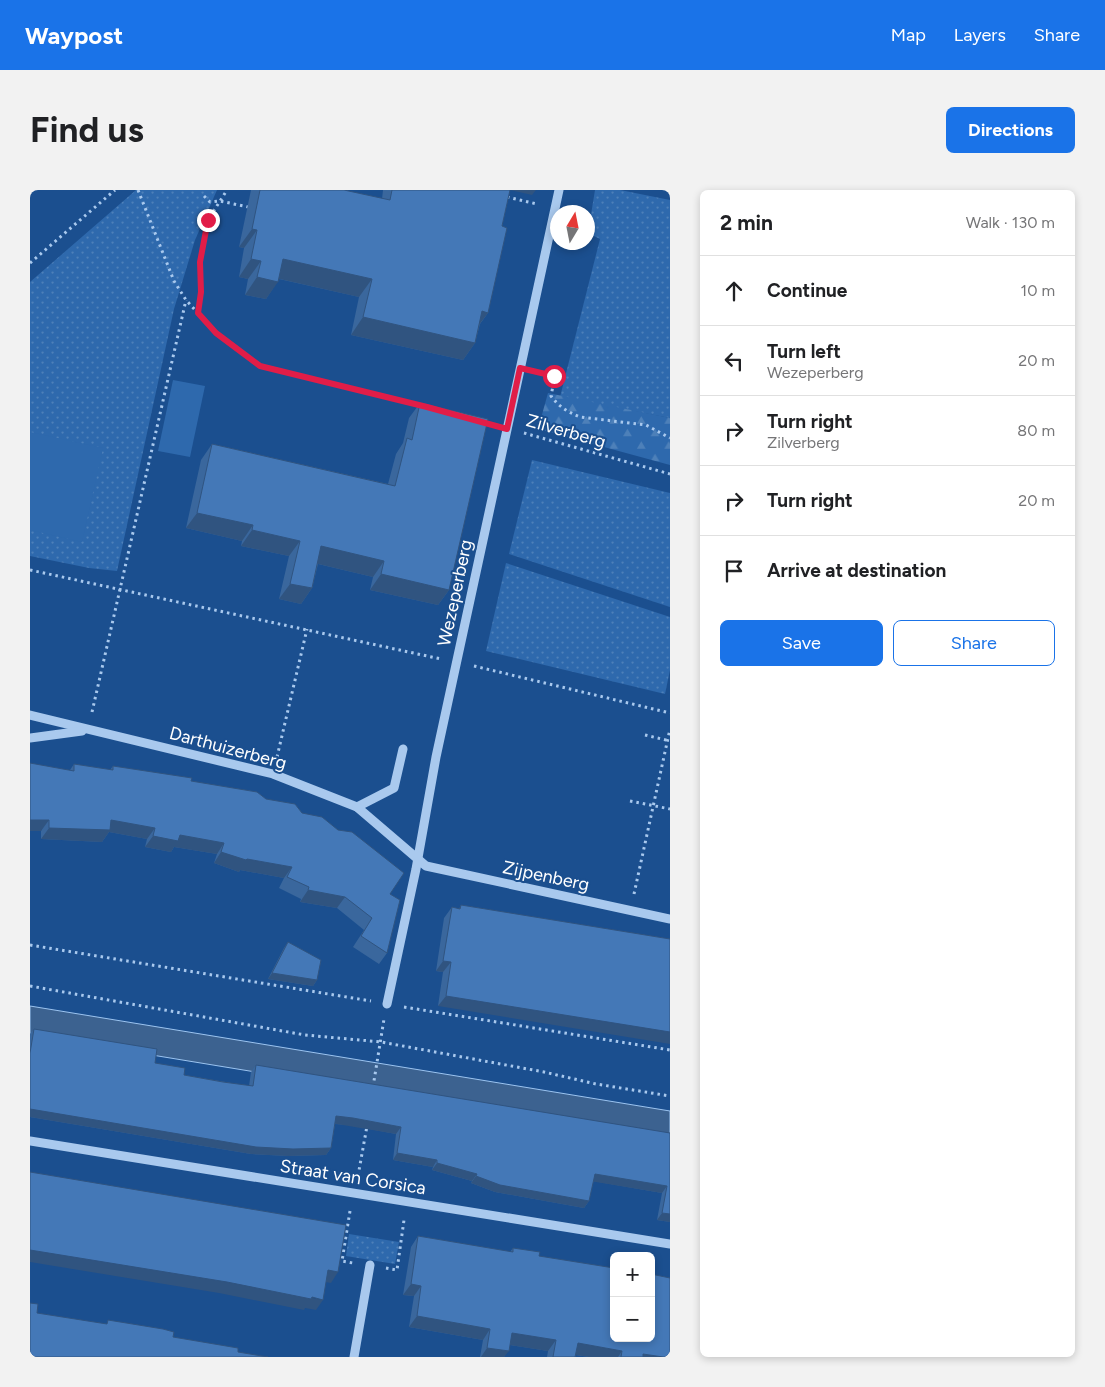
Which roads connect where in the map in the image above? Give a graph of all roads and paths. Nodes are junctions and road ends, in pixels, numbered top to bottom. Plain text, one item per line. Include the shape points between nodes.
1 (115, 190) edge
2 (138, 190) edge
3 (227, 190) edge
4 (559, 190) edge
5 (204, 196) dead end
6 (502, 196) edge
7 (220, 201) junction
8 (556, 205) edge
9 (248, 207) dead end
10 (550, 207) edge
11 (550, 231) edge
12 (30, 263) edge
13 (186, 300) junction
14 (198, 313) junction
15 (520, 368) junction
16 (427, 407) edge
17 (507, 429) junction
18 (670, 438) edge
19 (670, 474) edge
20 (30, 570) edge
21 (120, 589) junction
22 (307, 629) junction
23 (457, 662) junction
24 (670, 713) edge
25 (30, 715) edge
26 (670, 729) edge
27 (88, 730) junction
28 (645, 735) dead end
29 (30, 738) edge
30 (669, 740) edge
31 (403, 749) dead end
32 (273, 774) junction
33 (630, 801) dead end
34 (357, 806) junction
35 (653, 806) junction
36 (670, 809) edge
37 (417, 859) junction
38 (630, 911) junction
39 (670, 919) edge
40 (30, 945) edge
41 (30, 986) edge
42 (387, 1004) junction
43 (381, 1042) junction
44 (670, 1050) edge
45 (372, 1096) edge
46 (670, 1096) edge
47 (368, 1123) edge
48 (30, 1141) edge
49 (354, 1194) junction
50 (407, 1202) junction
51 (670, 1244) edge
52 (370, 1265) junction
53 (354, 1357) edge

1 - 12 path
2 - 13 path via 174,281
3 - 7 path
4 - 8 street, Wezeperberg
5 - 7 path via 210,202
6 - 10 path
7 - 9 path
7 - 14 path via 208,220 200,262
11 - 15 street, Wezeperberg
13 - 14 path
13 - 21 path
14 - 16 path via 216,333 260,366
15 - 17 street, Wezeperberg
15 - 18 path via 554,376 551,396 572,414 646,425
17 - 19 path, Zilverberg
17 - 23 street, Wezeperberg
20 - 21 path
21 - 22 path
21 - 27 path
22 - 23 path
22 - 32 path
23 - 24 path
23 - 37 street, Wezeperberg
25 - 27 street, Darthuizerberg
26 - 30 path
27 - 29 street, Darthuizerberg
27 - 32 street, Darthuizerberg
28 - 30 path
30 - 35 path
31 - 34 street via 394,788
32 - 34 street, Darthuizerberg
33 - 35 path
34 - 37 street, Darthuizerberg
35 - 36 path
35 - 38 path
37 - 38 street, Zijpenberg via 426,866
37 - 42 street, Wezeperberg
38 - 39 street, Zijpenberg
40 - 42 path
41 - 43 path via 305,1035
42 - 44 path
43 - 45 path
43 - 46 path
47 - 49 path
48 - 49 street, Straat van Corsica
49 - 50 street, Straat van Corsica
49 - 52 path via 342,1261
50 - 51 street, Straat van Corsica
50 - 52 path via 396,1270
52 - 53 street

